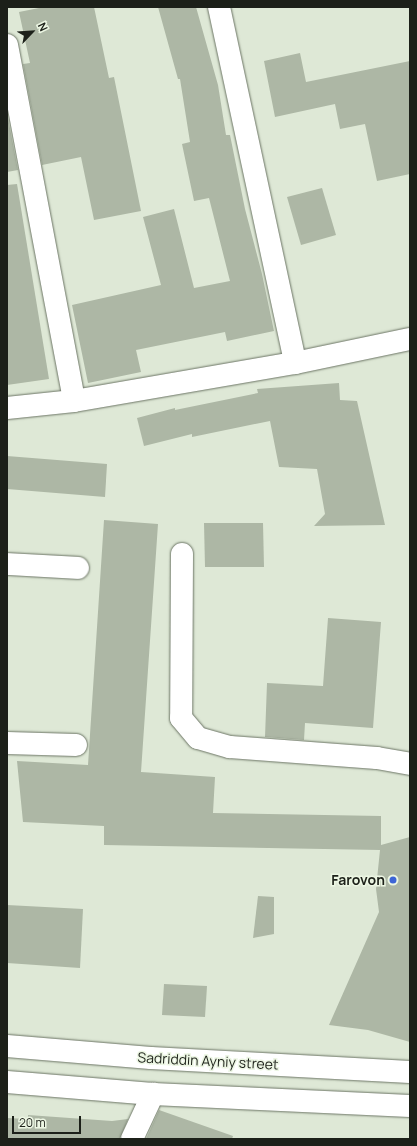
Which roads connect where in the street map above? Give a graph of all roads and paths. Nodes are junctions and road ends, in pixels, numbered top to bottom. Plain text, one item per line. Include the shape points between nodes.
1 (219, 7) edge
2 (7, 45) edge
3 (410, 339) edge
4 (295, 363) junction
5 (74, 401) junction
6 (7, 408) edge
7 (182, 554) dead end
8 (7, 564) edge
9 (78, 568) dead end
10 (7, 743) edge
11 (76, 745) dead end
12 (410, 764) edge
13 (7, 1046) edge
14 (410, 1072) edge
15 (7, 1082) edge
16 (152, 1094) junction
17 (410, 1106) edge
18 (132, 1139) edge

1 - 4 main road
2 - 5 main road
3 - 4 main road
4 - 5 main road
5 - 6 main road
7 - 12 main road via 181,718 198,738 230,746 377,758
8 - 9 main road
10 - 11 main road
13 - 14 main road, Sadriddin Ayniy street via 159,1059
15 - 16 main road
16 - 17 main road
16 - 18 main road

